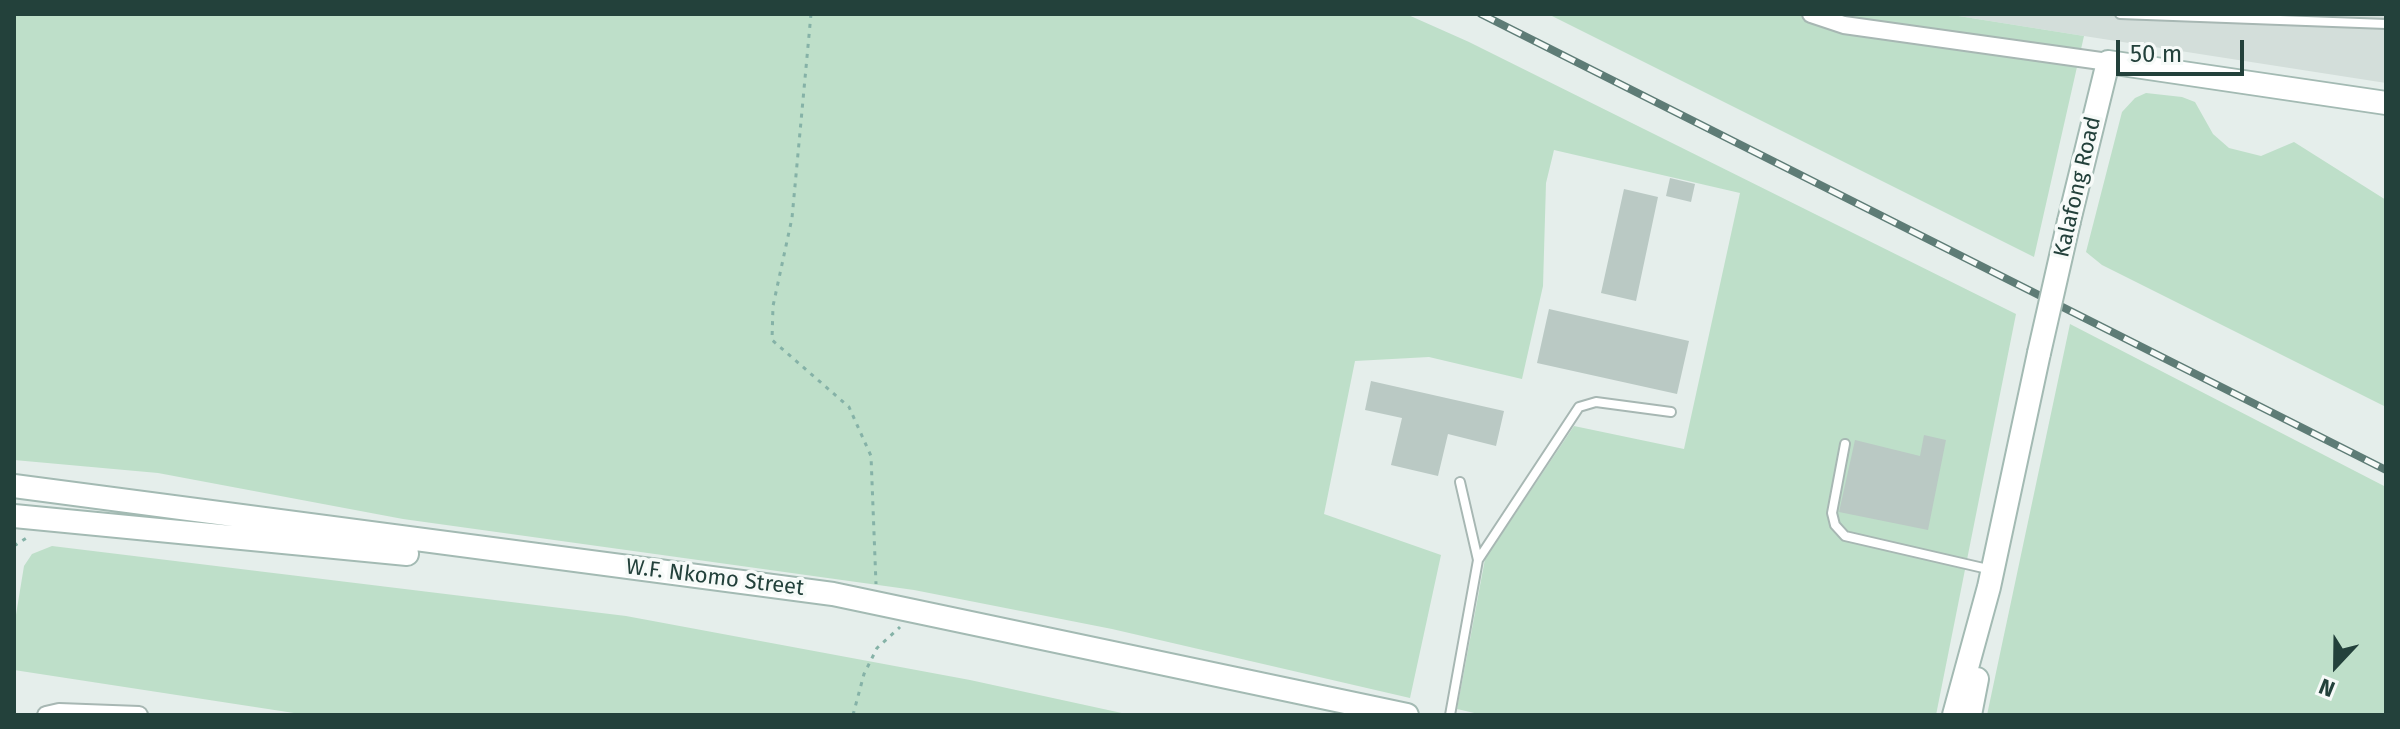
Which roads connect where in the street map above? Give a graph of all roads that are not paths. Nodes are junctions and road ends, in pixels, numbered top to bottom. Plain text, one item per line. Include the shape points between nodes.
1 (1811, 14) edge
2 (2120, 14) edge
3 (2279, 18) edge
4 (2386, 24) edge
5 (2108, 62) junction
6 (2386, 103) edge
7 (1671, 412) dead end
8 (1845, 444) dead end
9 (1460, 482) dead end
10 (14, 486) edge
11 (14, 516) edge
12 (1478, 560) junction
13 (1991, 578) junction
14 (46, 715) edge
15 (130, 715) edge
16 (139, 715) edge
17 (1357, 715) edge
18 (1407, 715) edge
19 (1450, 715) edge
20 (1954, 715) edge
21 (1970, 715) edge

1 - 5 street via 1844,25
2 - 3 lane
3 - 4 lane
5 - 6 main road
5 - 13 main road, Kalafong Road, bridge
7 - 12 lane via 1596,402 1579,407
8 - 13 lane via 1832,513 1845,536
9 - 12 lane
10 - 18 main road, W.F. Nkomo Street via 735,579 882,603
11 - 17 main road, W.F. Nkomo Street via 495,562 827,604
12 - 19 lane
13 - 20 main road, Kalafong Road
13 - 21 main road, Kalafong Road
14 - 15 street
15 - 16 street

